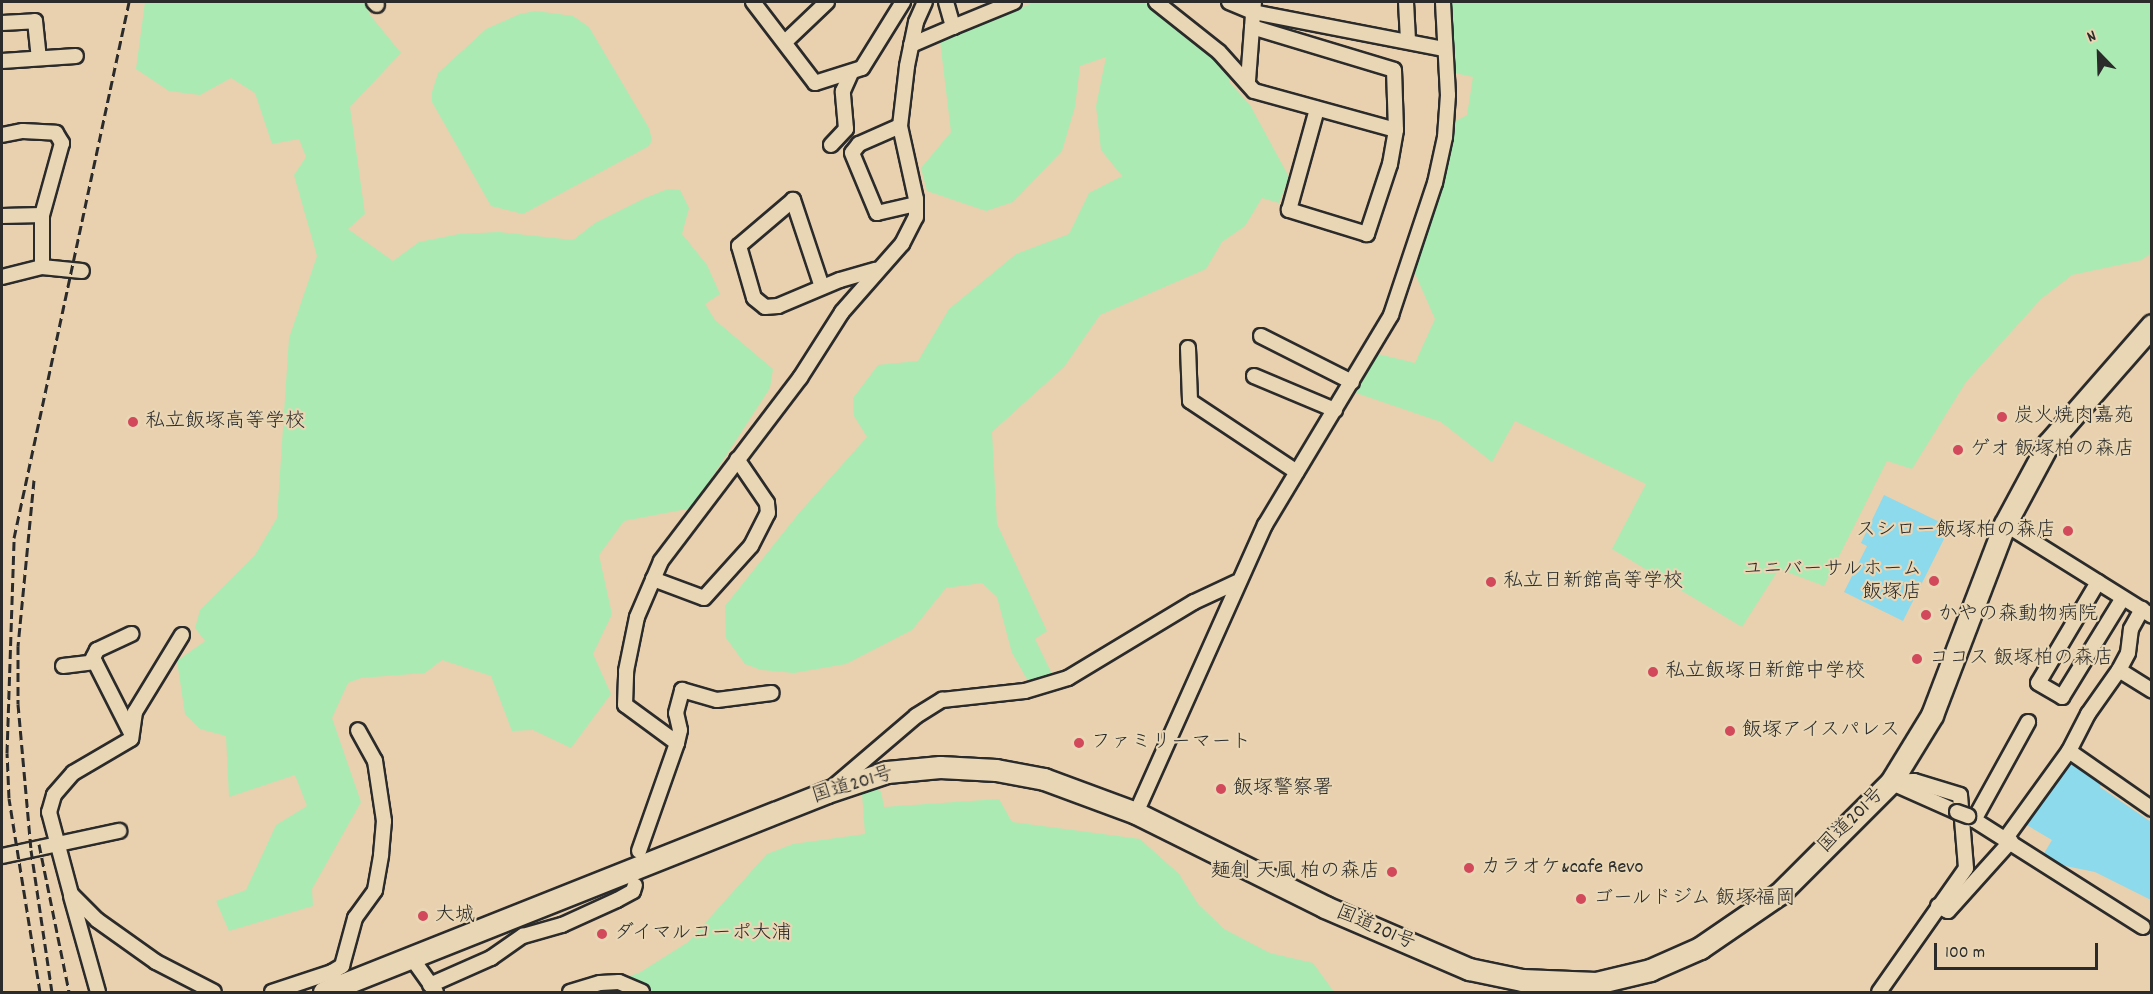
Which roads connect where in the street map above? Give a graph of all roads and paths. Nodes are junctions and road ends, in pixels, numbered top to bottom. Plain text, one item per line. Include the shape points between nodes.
1 (753, 2) edge
2 (827, 2) edge
3 (903, 2) edge
4 (925, 2) edge
5 (946, 2) edge
6 (1014, 2) edge
7 (1156, 2) edge
8 (1229, 2) edge
9 (1406, 2) edge
10 (1443, 2) edge
11 (1254, 7) edge
12 (2, 24) edge
13 (953, 27) junction
14 (1252, 27) junction
15 (1408, 41) junction
16 (785, 42) junction
17 (911, 45) junction
18 (1444, 49) junction
19 (76, 56) dead end
20 (39, 58) junction
21 (2, 61) edge
22 (851, 73) junction
23 (1248, 81) junction
24 (1317, 110) junction
25 (900, 126) junction
26 (1396, 130) junction
27 (2, 135) edge
28 (831, 145) dead end
29 (916, 204) junction
30 (42, 215) junction
31 (2, 216) edge
32 (42, 267) junction
33 (876, 270) junction
34 (82, 271) dead end
35 (2, 277) edge
36 (822, 287) junction
37 (2151, 325) edge
38 (1261, 336) dead end
39 (1188, 348) dead end
40 (1254, 376) dead end
41 (1352, 382) junction
42 (1335, 410) junction
43 (737, 459) junction
44 (1297, 472) junction
45 (2005, 524) junction
46 (653, 579) junction
47 (1237, 582) junction
48 (2098, 582) junction
49 (2123, 598) junction
50 (2146, 613) edge
51 (132, 634) dead end
52 (182, 635) dead end
53 (95, 662) junction
54 (63, 666) dead end
55 (2119, 670) junction
56 (2151, 691) edge
57 (772, 693) dead end
58 (2028, 722) dead end
59 (358, 730) dead end
60 (132, 735) junction
61 (677, 743) junction
62 (2069, 751) junction
63 (1891, 782) junction
64 (827, 792) junction
65 (2151, 809) edge
66 (1136, 813) junction
67 (1967, 816) junction
68 (119, 831) dead end
69 (2008, 840) junction
70 (59, 842) junction
71 (639, 851) dead end
72 (2, 856) edge
73 (635, 885) dead end
74 (71, 894) junction
75 (1938, 906) junction
76 (2144, 927) dead end
77 (411, 957) junction
78 (334, 986) edge
79 (1594, 988) edge
80 (433, 989) edge
81 (98, 993) edge
82 (214, 993) edge
83 (272, 993) edge
84 (570, 993) edge
85 (642, 993) edge
86 (1879, 993) edge

1 - 16 street
2 - 16 street
3 - 22 street via 873,54
4 - 17 street
5 - 13 street
6 - 13 street
7 - 23 street via 1170,9
8 - 11 street
9 - 15 street
10 - 18 street
11 - 14 street
11 - 15 street
12 - 20 street via 35,21
13 - 17 street
14 - 23 street
14 - 26 street via 1394,70
15 - 18 street
16 - 22 street via 815,83
17 - 25 street
18 - 41 street via 1448,95 1435,183 1391,315
19 - 20 street
20 - 21 street
22 - 28 street via 843,91 846,129
23 - 24 street via 1254,91
24 - 26 street
24 - 26 street via 1289,210 1367,234 1390,164
25 - 29 street
25 - 29 street via 859,144 852,153 876,213
27 - 30 street via 23,131 56,133 62,143
29 - 33 street via 916,217 902,244
30 - 31 street
30 - 32 street
32 - 34 street
32 - 35 street
33 - 36 street
33 - 43 street
36 - 36 street via 778,306 759,304 739,246 793,200
37 - 45 highway, 国道201号 via 2048,444
38 - 41 street
39 - 44 street via 1190,401
40 - 42 street
41 - 42 street
42 - 44 street
43 - 46 street via 661,561
43 - 46 street via 767,503 768,513 751,546 704,598
44 - 47 street
45 - 48 street
45 - 63 highway, 国道201号 via 1932,715
46 - 61 street via 637,617 626,671 625,705
47 - 64 street via 1194,602 1068,678 1025,691 942,700 916,716
47 - 66 street
48 - 49 street
48 - 49 street via 2038,683 2062,697
49 - 50 street
50 - 55 street via 2131,629 2128,653
51 - 53 street via 97,650
52 - 60 street via 135,712
53 - 54 street
53 - 60 street
55 - 56 street
55 - 62 street via 2088,714
57 - 61 street via 717,700 682,690 676,713 680,730
58 - 67 street
59 - 78 street via 375,761 384,821 381,855 375,890 355,918
60 - 70 street via 127,744 90,762 62,783 49,812
61 - 71 street
62 - 65 street
62 - 69 street
63 - 67 street
63 - 75 street via 1914,781 1960,795 1966,868
63 - 79 highway, 国道201号 via 1779,894 1729,932 1650,970
64 - 66 highway, 国道201号 via 887,772 940,767 996,770 1044,779
64 - 77 highway, 国道201号
66 - 79 highway, 国道201号 via 1324,907 1469,969
67 - 69 street
68 - 70 street
69 - 75 street via 1948,910
69 - 76 street
70 - 72 street
70 - 74 street
73 - 80 street via 633,891 617,900 562,925 523,936
74 - 81 street
74 - 82 street via 97,920 156,962
75 - 86 street
77 - 78 highway, 国道201号
77 - 80 street
78 - 83 street
84 - 85 street via 600,983 620,982

